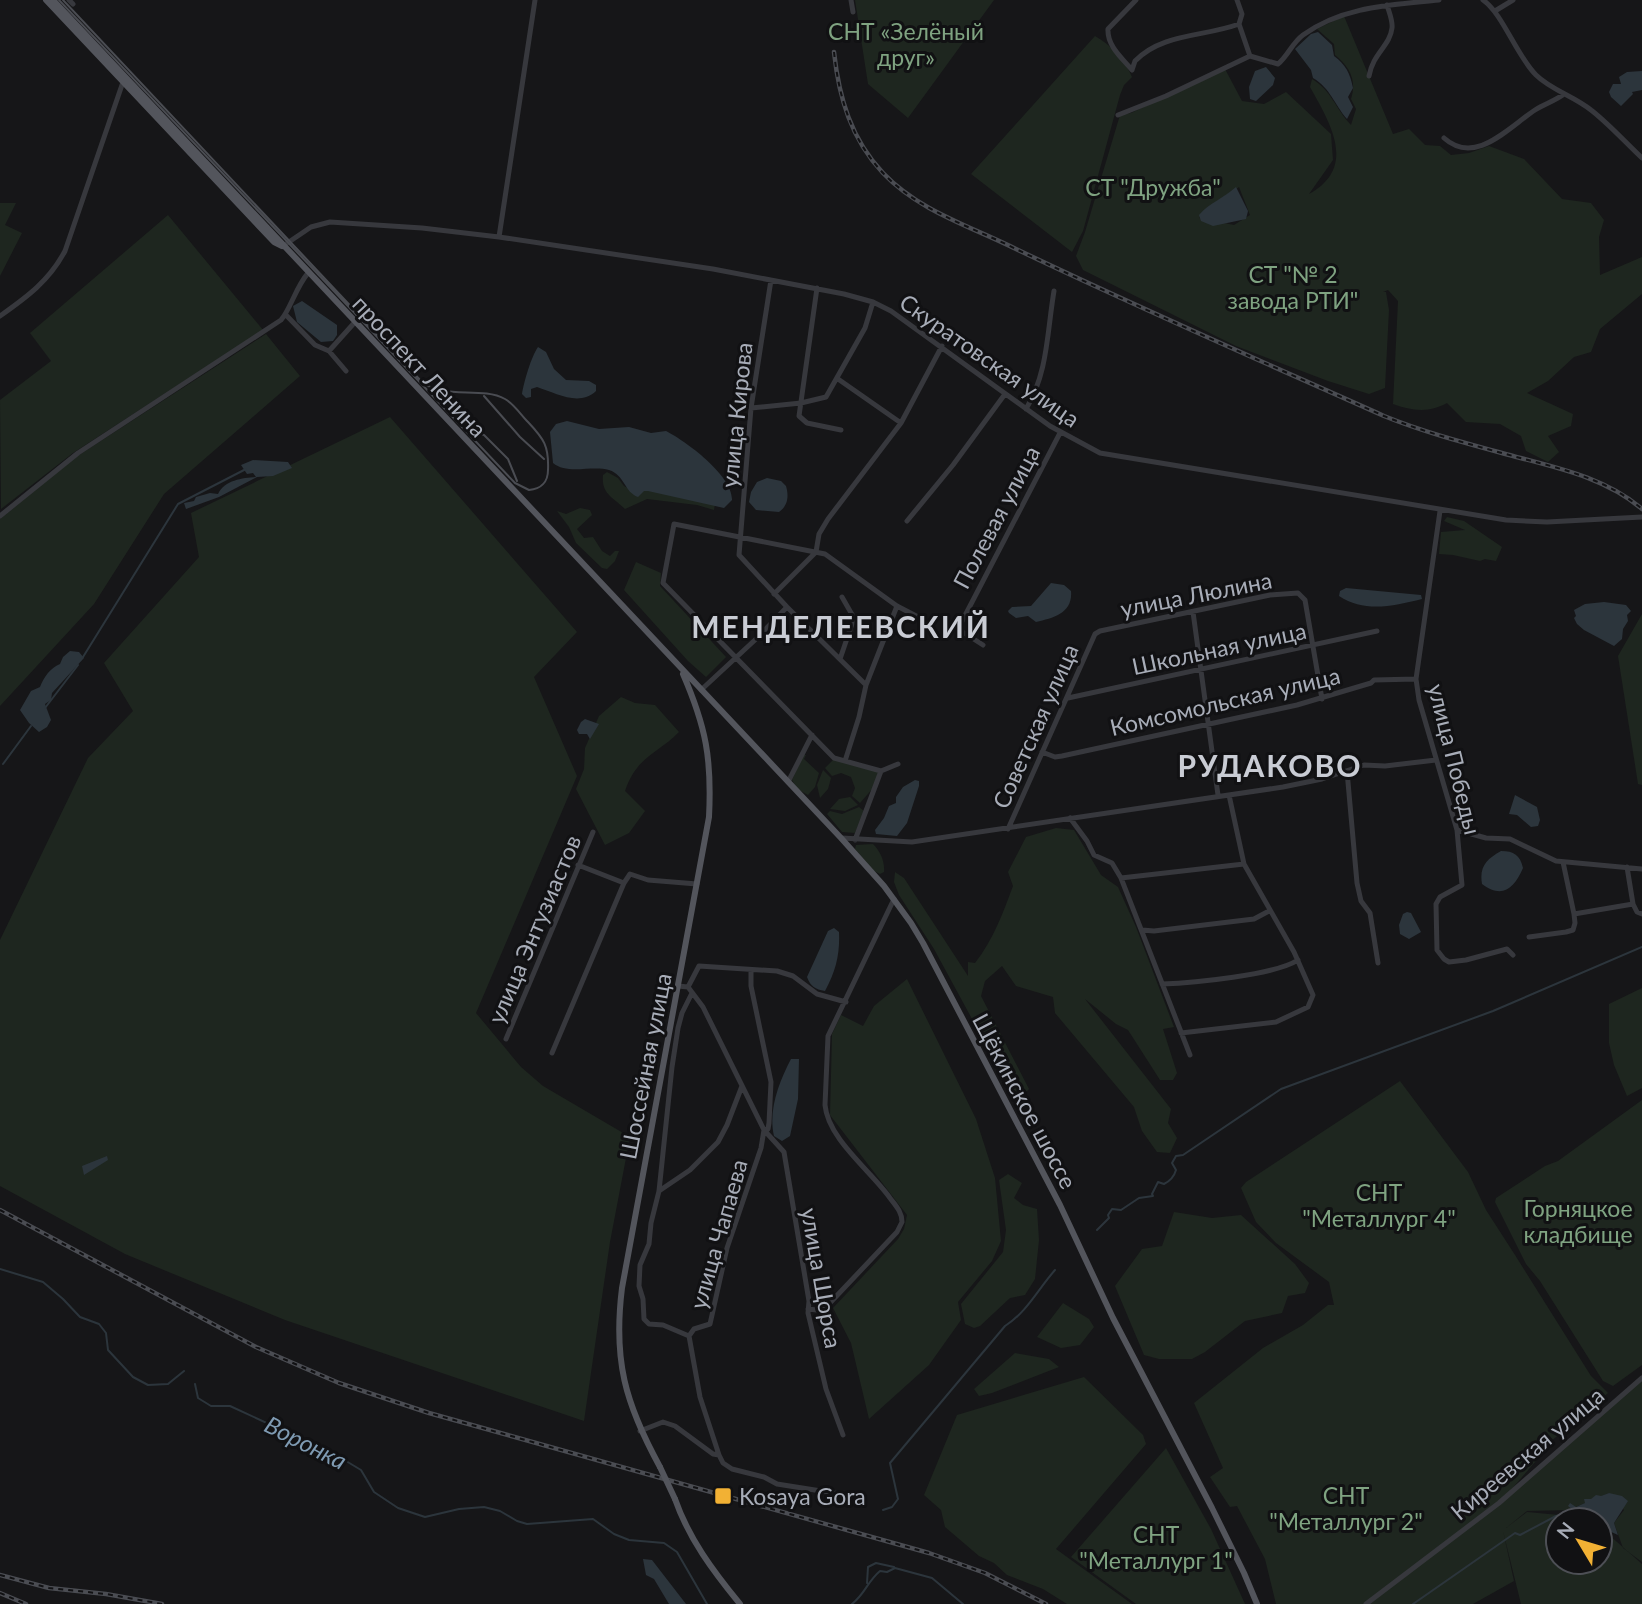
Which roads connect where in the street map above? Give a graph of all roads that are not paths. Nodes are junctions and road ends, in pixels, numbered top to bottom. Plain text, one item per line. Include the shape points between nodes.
1 (46, 0) edge
2 (53, 0) edge
3 (536, 0) edge
4 (851, 0) edge
5 (1136, 0) edge
6 (1237, 0) edge
7 (1439, 0) edge
8 (1483, 0) edge
9 (1513, 0) edge
10 (1429, 1) edge
11 (1387, 5) junction
12 (1495, 11) junction
13 (853, 12) dead end
14 (62, 14) junction
15 (1239, 24) junction
16 (1250, 56) junction
17 (1370, 76) dead end
18 (124, 79) junction
19 (1564, 94) junction
20 (1118, 115) dead end
21 (1444, 138) dead end
22 (1642, 158) edge
23 (499, 237) junction
24 (283, 246) junction
25 (308, 273) junction
26 (771, 280) junction
27 (817, 288) junction
28 (1054, 291) dead end
29 (873, 302) junction
30 (286, 315) junction
31 (0, 316) edge
32 (355, 322) junction
33 (942, 346) junction
34 (329, 351) junction
35 (346, 371) dead end
36 (838, 379) junction
37 (1005, 394) junction
38 (801, 403) junction
39 (751, 408) junction
40 (1026, 409) junction
41 (901, 423) junction
42 (841, 430) dead end
43 (1060, 433) junction
44 (1440, 510) junction
45 (0, 516) edge
46 (1639, 517) edge
47 (906, 521) dead end
48 (741, 537) junction
49 (816, 552) junction
50 (774, 594) junction
51 (842, 597) dead end
52 (897, 606) junction
53 (787, 607) junction
54 (1194, 612) junction
55 (922, 619) dead end
56 (1377, 631) dead end
57 (1093, 638) joint
58 (982, 645) dead end
59 (1312, 646) junction
60 (737, 658) junction
61 (840, 659) junction
62 (681, 669) junction
63 (1203, 670) junction
64 (1416, 679) junction
65 (866, 685) junction
66 (701, 690) junction
67 (1068, 698) junction
68 (1322, 699) junction
69 (1210, 723) junction
70 (812, 736) junction
71 (1042, 752) junction
72 (1436, 760) junction
73 (845, 761) junction
74 (898, 764) dead end
75 (881, 771) junction
76 (1347, 771) junction
77 (788, 782) junction
78 (1228, 795) junction
79 (1218, 796) junction
80 (1069, 818) junction
81 (1008, 829) junction
82 (1457, 830) junction
83 (593, 832) dead end
84 (841, 838) junction
85 (855, 840) junction
86 (1563, 862) junction
87 (1244, 864) junction
88 (578, 865) junction
89 (1627, 867) junction
90 (1642, 869) edge
91 (1121, 878) junction
92 (624, 883) junction
93 (697, 884) junction
94 (894, 899) junction
95 (1633, 904) junction
96 (1269, 911) junction
97 (1574, 914) junction
98 (1642, 914) edge
99 (1142, 930) junction
100 (1529, 937) dead end
101 (1513, 955) dead end
102 (1298, 960) junction
103 (1378, 962) dead end
104 (751, 970) junction
105 (1163, 984) junction
106 (678, 986) junction
107 (688, 987) junction
108 (692, 993) junction
109 (846, 1002) junction
110 (1181, 1033) junction
111 (506, 1040) dead end
112 (552, 1053) dead end
113 (1190, 1055) dead end
114 (742, 1086) junction
115 (764, 1130) junction
116 (659, 1192) junction
117 (808, 1309) junction
118 (689, 1336) junction
119 (1642, 1378) edge
120 (640, 1431) junction
121 (843, 1435) dead end
122 (719, 1455) junction
123 (859, 1497) dead end
124 (740, 1604) edge
125 (1256, 1604) edge
126 (1366, 1604) edge

1 - 14 main road, проспект Ленина
2 - 14 main road, проспект Ленина
3 - 23 street
4 - 13 street
5 - 15 street via 1108,29 1107,37 1132,70 1135,61 1153,47
6 - 15 street via 1242,14
7 - 10 street
8 - 12 street
9 - 12 street
10 - 11 street
11 - 16 street via 1353,11 1316,27 1296,40 1280,63
11 - 17 street via 1392,29 1372,62
12 - 19 street via 1533,73
14 - 18 main road, проспект Ленина
15 - 16 street
16 - 20 street
18 - 24 main road, проспект Ленина via 274,242
18 - 31 street via 61,259 33,293
19 - 21 street via 1492,141 1470,149 1454,147
19 - 22 street via 1591,110
23 - 24 street, Скуратовская улица via 330,222 311,227
23 - 26 street, Скуратовская улица
24 - 25 main road, проспект Ленина
25 - 30 street
25 - 32 main road, проспект Ленина
26 - 27 street, Скуратовская улица
26 - 39 street, улица Кирова
27 - 29 street, Скуратовская улица
27 - 38 street
28 - 40 street via 1042,375
29 - 33 street, Скуратовская улица
29 - 36 street
30 - 34 street via 315,345
30 - 45 street via 78,453
32 - 34 street
32 - 62 main road, проспект Ленина
33 - 37 street, Скуратовская улица
33 - 41 street
34 - 35 street
36 - 38 street via 826,397
36 - 41 street
37 - 40 street, Скуратовская улица
37 - 47 street
38 - 39 street
38 - 42 street via 799,416 807,423
39 - 48 street, улица Кирова
40 - 43 street, Скуратовская улица
41 - 49 street via 828,519
43 - 44 street, Скуратовская улица via 1100,453
43 - 58 street, Полевая улица via 958,629
44 - 46 street, Скуратовская улица via 1528,522
44 - 64 street, улица Победы
48 - 49 street
48 - 50 street, улица Кирова via 739,555
48 - 60 street via 674,524 663,583
49 - 50 street
49 - 52 street
50 - 53 street
51 - 61 street via 854,618
52 - 55 street
52 - 65 street
53 - 60 street
53 - 61 street
54 - 57 street, улица Люлина via 1100,631
54 - 59 street, улица Люлина via 1298,593 1305,600
54 - 63 street
56 - 59 street, Школьная улица
57 - 67 street, Советская улица
59 - 63 street, Школьная улица
59 - 68 street
60 - 66 street
60 - 70 street
61 - 65 street
62 - 66 main road, Щёкинское шоссе
62 - 93 main road, Шоссейная улица via 703,724 710,761 709,817
63 - 67 street, Школьная улица
63 - 69 street
64 - 68 street, Комсомольская улица via 1374,680
64 - 72 street, улица Победы
65 - 73 street
66 - 77 main road, Щёкинское шоссе
67 - 71 street, Советская улица
68 - 69 street, Комсомольская улица
69 - 71 street, Комсомольская улица via 1062,756
69 - 79 street
70 - 73 street via 834,758
70 - 77 street
71 - 81 street, Советская улица
72 - 76 street via 1364,765
72 - 82 street, улица Победы
73 - 75 street
74 - 75 street
75 - 85 street
76 - 78 street
76 - 103 street via 1357,883 1370,913
77 - 84 main road, Щёкинское шоссе
78 - 79 street
78 - 87 street
79 - 80 street
80 - 81 street
80 - 91 street via 1094,855 1112,863
81 - 85 street, Советская улица via 912,842
82 - 86 street via 1510,839
82 - 101 street, улица Победы via 1462,885 1436,904 1437,950 1450,962 1507,949
83 - 88 street, улица Энтузиастов
84 - 85 street, Советская улица
84 - 94 main road, Щёкинское шоссе
86 - 89 street
86 - 97 street
87 - 91 street
87 - 96 street
88 - 92 street
88 - 111 street, улица Энтузиастов
89 - 90 street
89 - 95 street
91 - 99 street
92 - 93 street via 630,874
92 - 112 street
93 - 106 main road, Шоссейная улица
94 - 109 street
94 - 125 main road, Щёкинское шоссе via 923,943 1060,1205
95 - 97 street
95 - 98 street
96 - 99 street via 1254,919
96 - 102 street
97 - 100 street via 1573,930
99 - 105 street
102 - 105 street via 1257,973
102 - 110 street via 1311,987 1311,1002 1302,1011 1276,1022
104 - 107 street via 699,967
104 - 109 street via 793,976 817,995
104 - 115 street, улица Чапаева via 771,1082 769,1123
105 - 110 street
106 - 107 street
106 - 120 main road, Шоссейная улица via 618,1321 621,1368
107 - 108 street, улица Щорса
108 - 114 street, улица Щорса
108 - 116 street via 682,1013 674,1054
109 - 117 street via 828,1036 826,1115 846,1148 898,1210 902,1222 828,1305
110 - 113 street
114 - 115 street, улица Щорса
114 - 116 street via 718,1142
115 - 117 street, улица Щорса via 784,1152
115 - 118 street, улица Чапаева via 727,1248 710,1324 694,1329
116 - 118 street via 640,1265 643,1313 649,1324
117 - 121 street, улица Щорса via 826,1389
118 - 122 street, улица Чапаева via 700,1397
119 - 126 street, Киреевская улица via 1493,1508
120 - 122 street via 663,1422
120 - 124 main road, Шоссейная улица, bridge via 688,1532
122 - 123 street via 732,1469 777,1484

